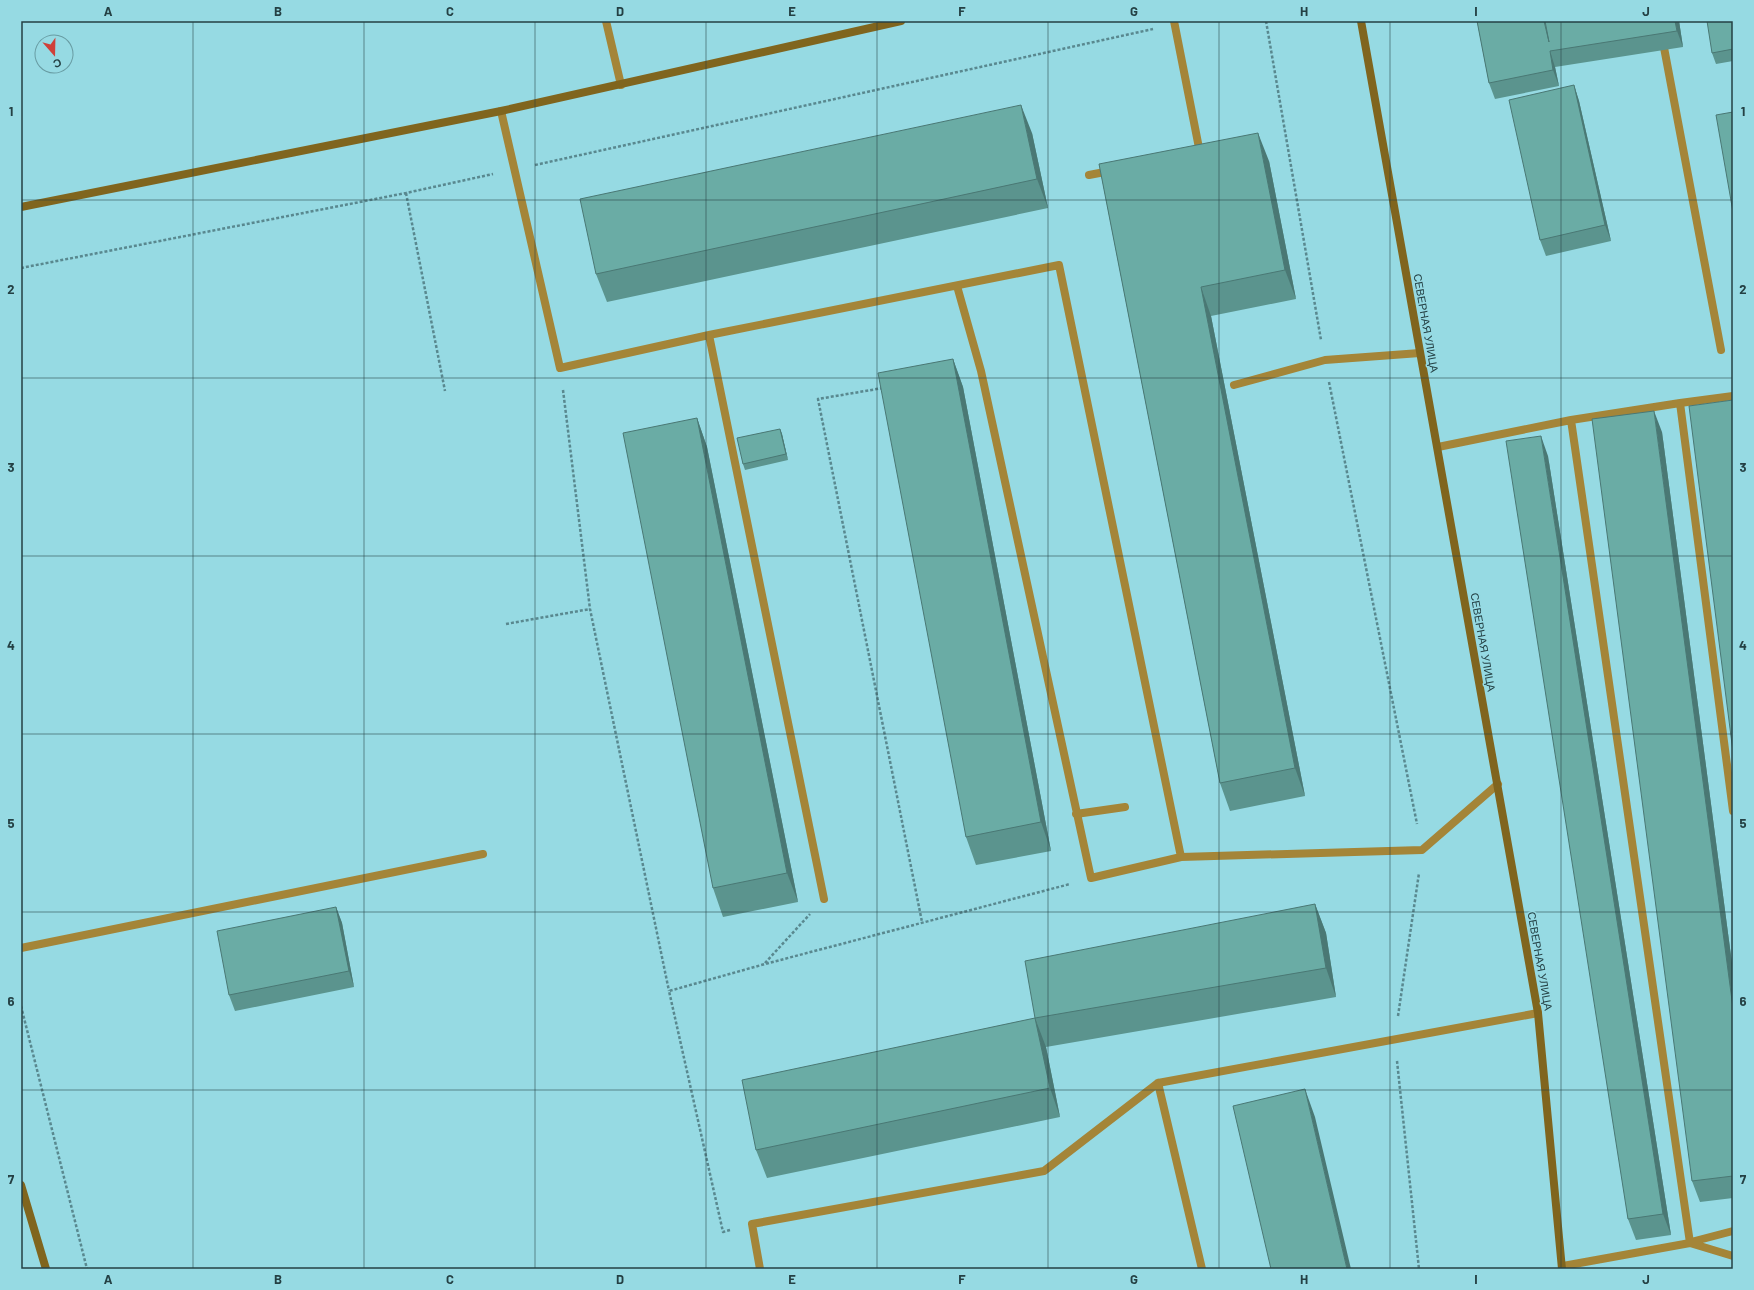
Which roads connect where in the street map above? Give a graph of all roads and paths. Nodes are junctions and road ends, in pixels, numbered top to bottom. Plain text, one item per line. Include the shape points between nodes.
1 (606, 21) edge
2 (901, 21) edge
3 (1266, 21) edge
4 (1360, 21) edge
5 (1659, 21) edge
6 (1174, 22) edge
7 (621, 85) junction
8 (502, 111) junction
9 (1193, 154) edge
10 (1119, 169) edge
11 (515, 170) junction
12 (1089, 175) dead end
13 (406, 193) junction
14 (21, 207) edge
15 (21, 268) edge
16 (957, 286) junction
17 (709, 335) junction
18 (1721, 350) dead end
19 (1420, 353) junction
20 (1325, 360) junction
21 (560, 368) junction
22 (1234, 384) dead end
23 (888, 387) edge
24 (445, 391) dead end
25 (1733, 396) edge
26 (1680, 403) junction
27 (1572, 420) junction
28 (1438, 447) junction
29 (590, 609) junction
30 (506, 624) dead end
31 (1498, 784) junction
32 (1125, 807) dead end
33 (1733, 811) edge
34 (1076, 814) junction
35 (1422, 850) junction
36 (483, 854) dead end
37 (1181, 856) junction
38 (1092, 878) junction
39 (824, 899) joint
40 (922, 922) junction
41 (21, 948) edge
42 (765, 964) junction
43 (669, 991) junction
44 (21, 1006) edge
45 (1538, 1013) junction
46 (1395, 1040) junction
47 (1158, 1083) junction
48 (21, 1185) edge
49 (752, 1224) junction
50 (1733, 1231) edge
51 (1690, 1242) junction
52 (1733, 1256) edge
53 (1563, 1267) edge
54 (46, 1269) edge
55 (87, 1269) edge
56 (760, 1269) edge
57 (1202, 1269) edge
58 (1419, 1269) edge

1 - 7 lane
2 - 7 street
3 - 20 path
4 - 19 street, СЕВЕРНАЯ УЛИЦА
5 - 18 lane
6 - 9 lane via 1200,153
6 - 11 path
7 - 8 street
8 - 11 lane
8 - 14 street
10 - 12 lane
11 - 13 path
11 - 21 lane
13 - 15 path
13 - 24 path
16 - 17 lane
16 - 34 lane via 981,371
16 - 37 lane via 1059,265
17 - 21 lane
17 - 39 lane
19 - 20 lane
19 - 28 street, СЕВЕРНАЯ УЛИЦА
20 - 22 lane
20 - 35 path
21 - 29 path
23 - 40 path via 818,399
25 - 26 lane
26 - 27 lane
26 - 33 lane
27 - 28 lane
27 - 51 lane
28 - 31 street, СЕВЕРНАЯ УЛИЦА
29 - 30 path
29 - 43 path
31 - 35 lane
31 - 45 street, СЕВЕРНАЯ УЛИЦА
32 - 34 lane
34 - 38 lane
35 - 37 lane
35 - 46 path
36 - 41 lane
37 - 38 lane
38 - 40 path
39 - 42 path
40 - 42 path
42 - 43 path
43 - 49 path via 723,1232
44 - 55 path
45 - 46 lane
45 - 53 street, СЕВЕРНАЯ УЛИЦА
46 - 47 lane
46 - 58 path
47 - 49 lane via 1044,1171
47 - 57 lane
48 - 54 street
49 - 56 lane
50 - 51 lane
51 - 52 lane
51 - 53 lane

